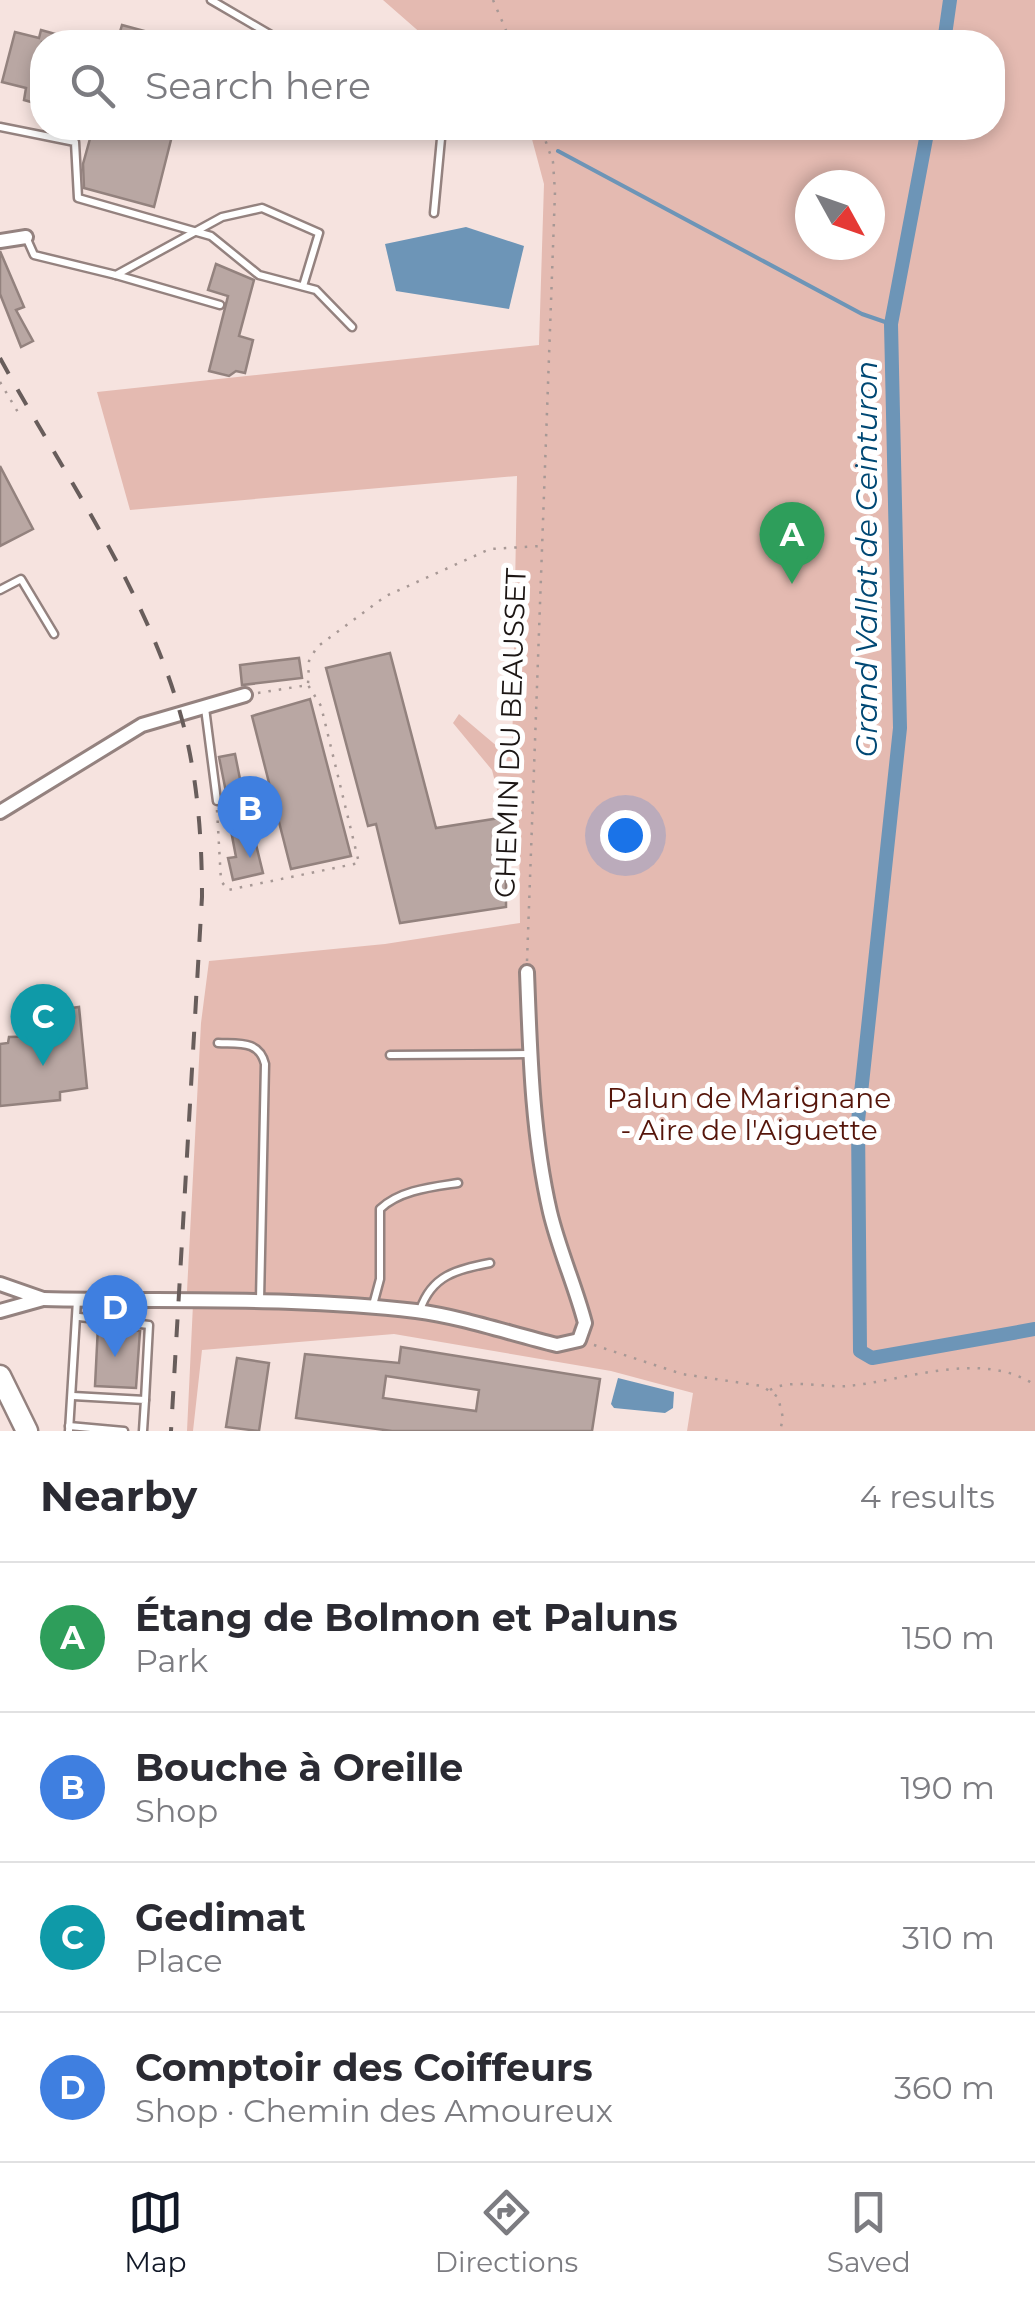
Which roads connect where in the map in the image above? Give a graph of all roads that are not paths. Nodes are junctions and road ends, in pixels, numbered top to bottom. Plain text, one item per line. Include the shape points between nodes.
1 (211, 0) edge
2 (262, 30) edge
3 (0, 127) edge
4 (30, 133) edge
5 (65, 140) edge
6 (443, 140) edge
7 (434, 213) dead end
8 (194, 232) junction
9 (26, 237) joint
10 (0, 241) edge
11 (116, 275) junction
12 (302, 286) junction
13 (220, 305) dead end
14 (352, 327) dead end
15 (0, 590) edge
16 (54, 634) dead end
17 (245, 695) road end
18 (204, 706) junction
19 (217, 801) road end
20 (0, 812) edge
21 (527, 972) road end
22 (218, 1043) dead end
23 (530, 1054) junction
24 (390, 1056) dead end
25 (458, 1184) dead end
26 (490, 1263) dead end
27 (0, 1284) edge
28 (43, 1299) junction
29 (77, 1300) junction
30 (260, 1301) junction
31 (373, 1306) junction
32 (0, 1311) edge
33 (419, 1311) junction
34 (78, 1318) junction
35 (0, 1376) edge
36 (73, 1396) junction
37 (0, 1397) edge
38 (144, 1400) junction
39 (69, 1429) edge
40 (24, 1431) edge
41 (124, 1431) edge
42 (143, 1431) edge

1 - 2 lane
3 - 4 lane
5 - 8 lane via 75,142 78,198
6 - 7 lane
8 - 11 lane
8 - 12 lane via 211,236 259,275
8 - 12 lane via 262,208 300,221 319,233
9 - 10 street
9 - 11 lane via 34,255
11 - 13 lane
12 - 14 lane via 316,290
15 - 16 lane via 22,580
17 - 18 street
18 - 19 lane
18 - 20 street via 142,725
21 - 23 street
22 - 30 lane via 250,1044 265,1064
23 - 24 lane
23 - 33 street via 550,1208 586,1323 582,1335 557,1346
25 - 31 lane via 425,1188 380,1209 380,1279
26 - 33 lane via 445,1274
27 - 28 street
28 - 29 street
28 - 32 street
29 - 30 street
29 - 34 lane
30 - 31 street
31 - 33 street
34 - 36 lane
34 - 38 lane via 149,1325
35 - 40 main road
36 - 38 lane
36 - 39 lane
37 - 40 main road
38 - 42 lane
39 - 41 lane

